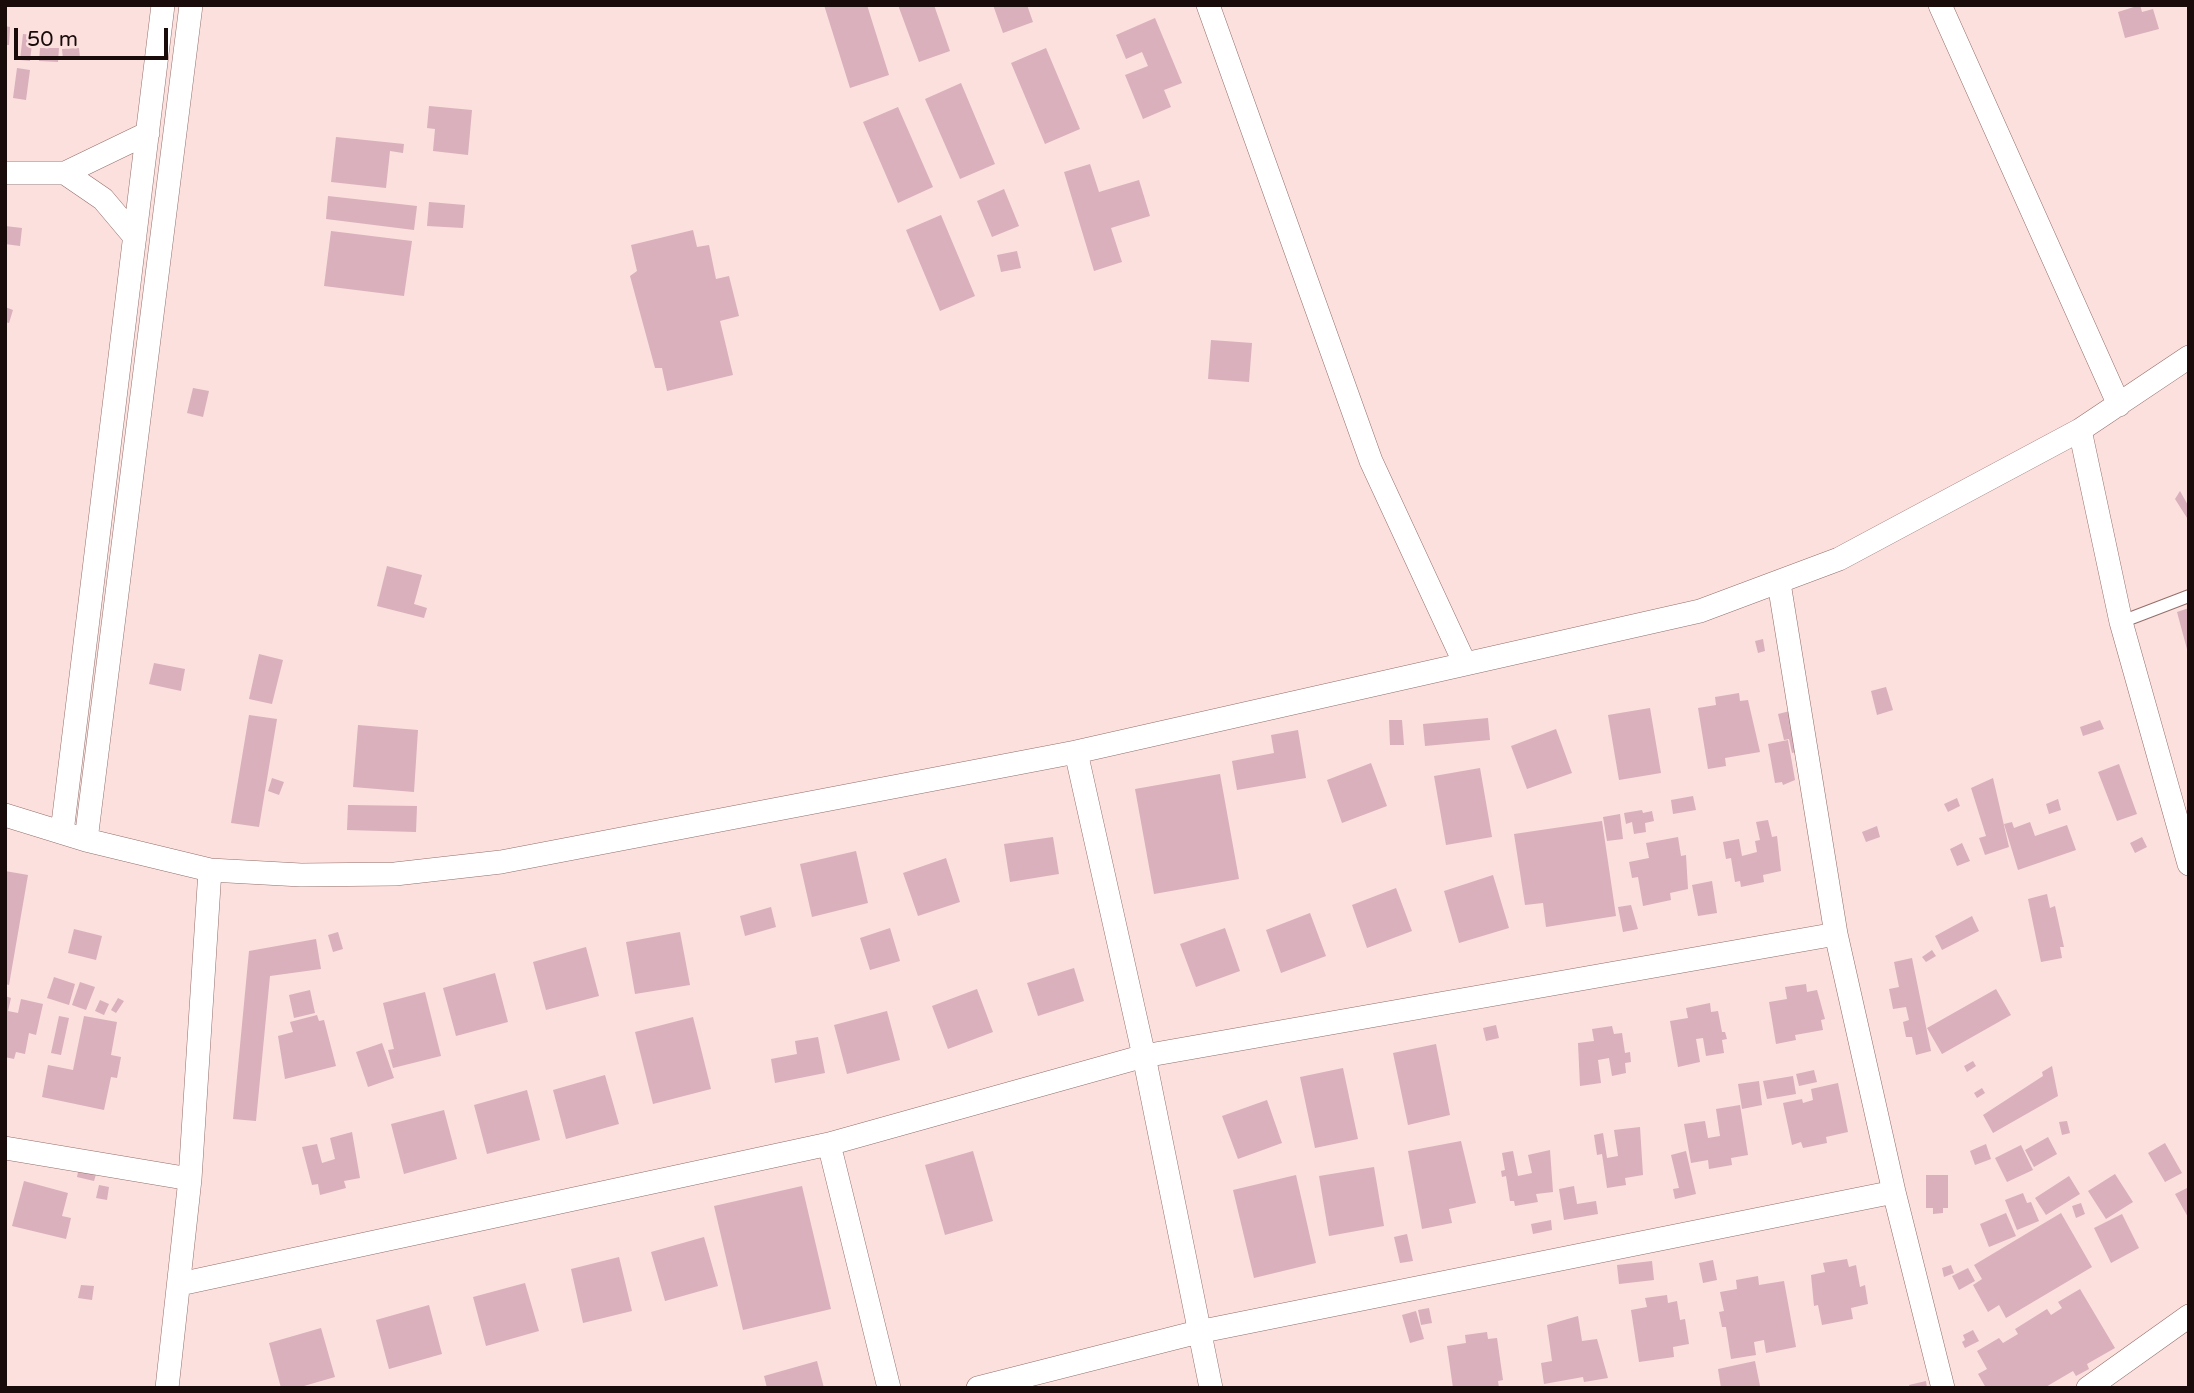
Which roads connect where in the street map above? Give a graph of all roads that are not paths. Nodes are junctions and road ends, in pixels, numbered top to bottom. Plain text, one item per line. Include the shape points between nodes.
1 (163, 5) edge
2 (191, 5) edge
3 (1208, 5) edge
4 (1940, 5) edge
5 (148, 133) junction
6 (5, 173) edge
7 (65, 173) junction
8 (135, 237) junction
9 (2189, 357) edge
10 (2119, 405) junction
11 (2080, 429) junction
12 (1779, 583) junction
13 (2189, 596) edge
14 (2121, 622) junction
15 (1465, 664) junction
16 (1076, 752) junction
17 (5, 815) edge
18 (62, 832) junction
19 (86, 840) junction
20 (2189, 864) edge
21 (210, 870) junction
22 (1836, 934) junction
23 (1144, 1056) junction
24 (829, 1144) junction
25 (5, 1148) edge
26 (190, 1179) junction
27 (1894, 1192) junction
28 (180, 1284) junction
29 (2189, 1315) edge
30 (1198, 1332) junction
31 (167, 1388) edge
32 (889, 1388) edge
33 (978, 1388) edge
34 (1211, 1388) edge
35 (1944, 1388) edge
36 (2088, 1388) edge

1 - 5 street
2 - 19 street
3 - 15 street via 1371,461
4 - 10 street
5 - 7 street
5 - 8 street
6 - 7 street
7 - 8 street via 103,199
8 - 18 street
9 - 10 street
10 - 11 street
11 - 12 street via 1839,559
11 - 14 street
12 - 15 street via 1700,611
12 - 22 street
13 - 14 lane
14 - 20 street
15 - 16 street
16 - 21 street via 501,862 395,874
16 - 23 street
17 - 18 street
18 - 19 street
19 - 21 street
21 - 26 street
22 - 23 street
22 - 27 street
23 - 24 street
23 - 30 street
24 - 28 street
24 - 32 street
25 - 26 street
26 - 28 street
27 - 30 street
27 - 35 street
28 - 31 street
29 - 36 street
30 - 33 street
30 - 34 street

